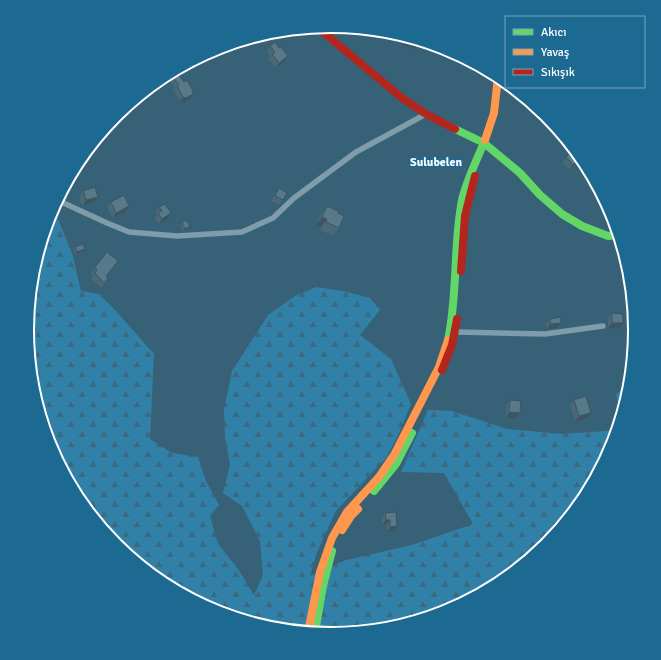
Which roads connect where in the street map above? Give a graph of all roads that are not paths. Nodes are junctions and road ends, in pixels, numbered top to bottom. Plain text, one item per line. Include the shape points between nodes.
1 (325, 33) edge
2 (497, 84) edge
3 (502, 87) edge
4 (426, 114) junction
5 (486, 145) junction
6 (62, 203) edge
7 (612, 236) edge
8 (603, 326) dead end
9 (457, 332) junction
10 (423, 402) junction
11 (309, 626) edge
12 (315, 626) edge

1 - 4 main road via 402,98
2 - 5 main road via 495,108
3 - 5 main road via 497,123
4 - 5 main road
4 - 6 street via 356,152 294,198 273,218 242,232 177,236 129,232
5 - 7 main road via 562,214 582,226
5 - 9 main road via 465,216
5 - 10 main road via 462,200 455,295 448,344
8 - 9 street via 545,334
9 - 10 main road via 447,360
10 - 11 main road via 383,472 346,513 331,540 318,581
10 - 12 main road via 396,464 351,516 334,546

